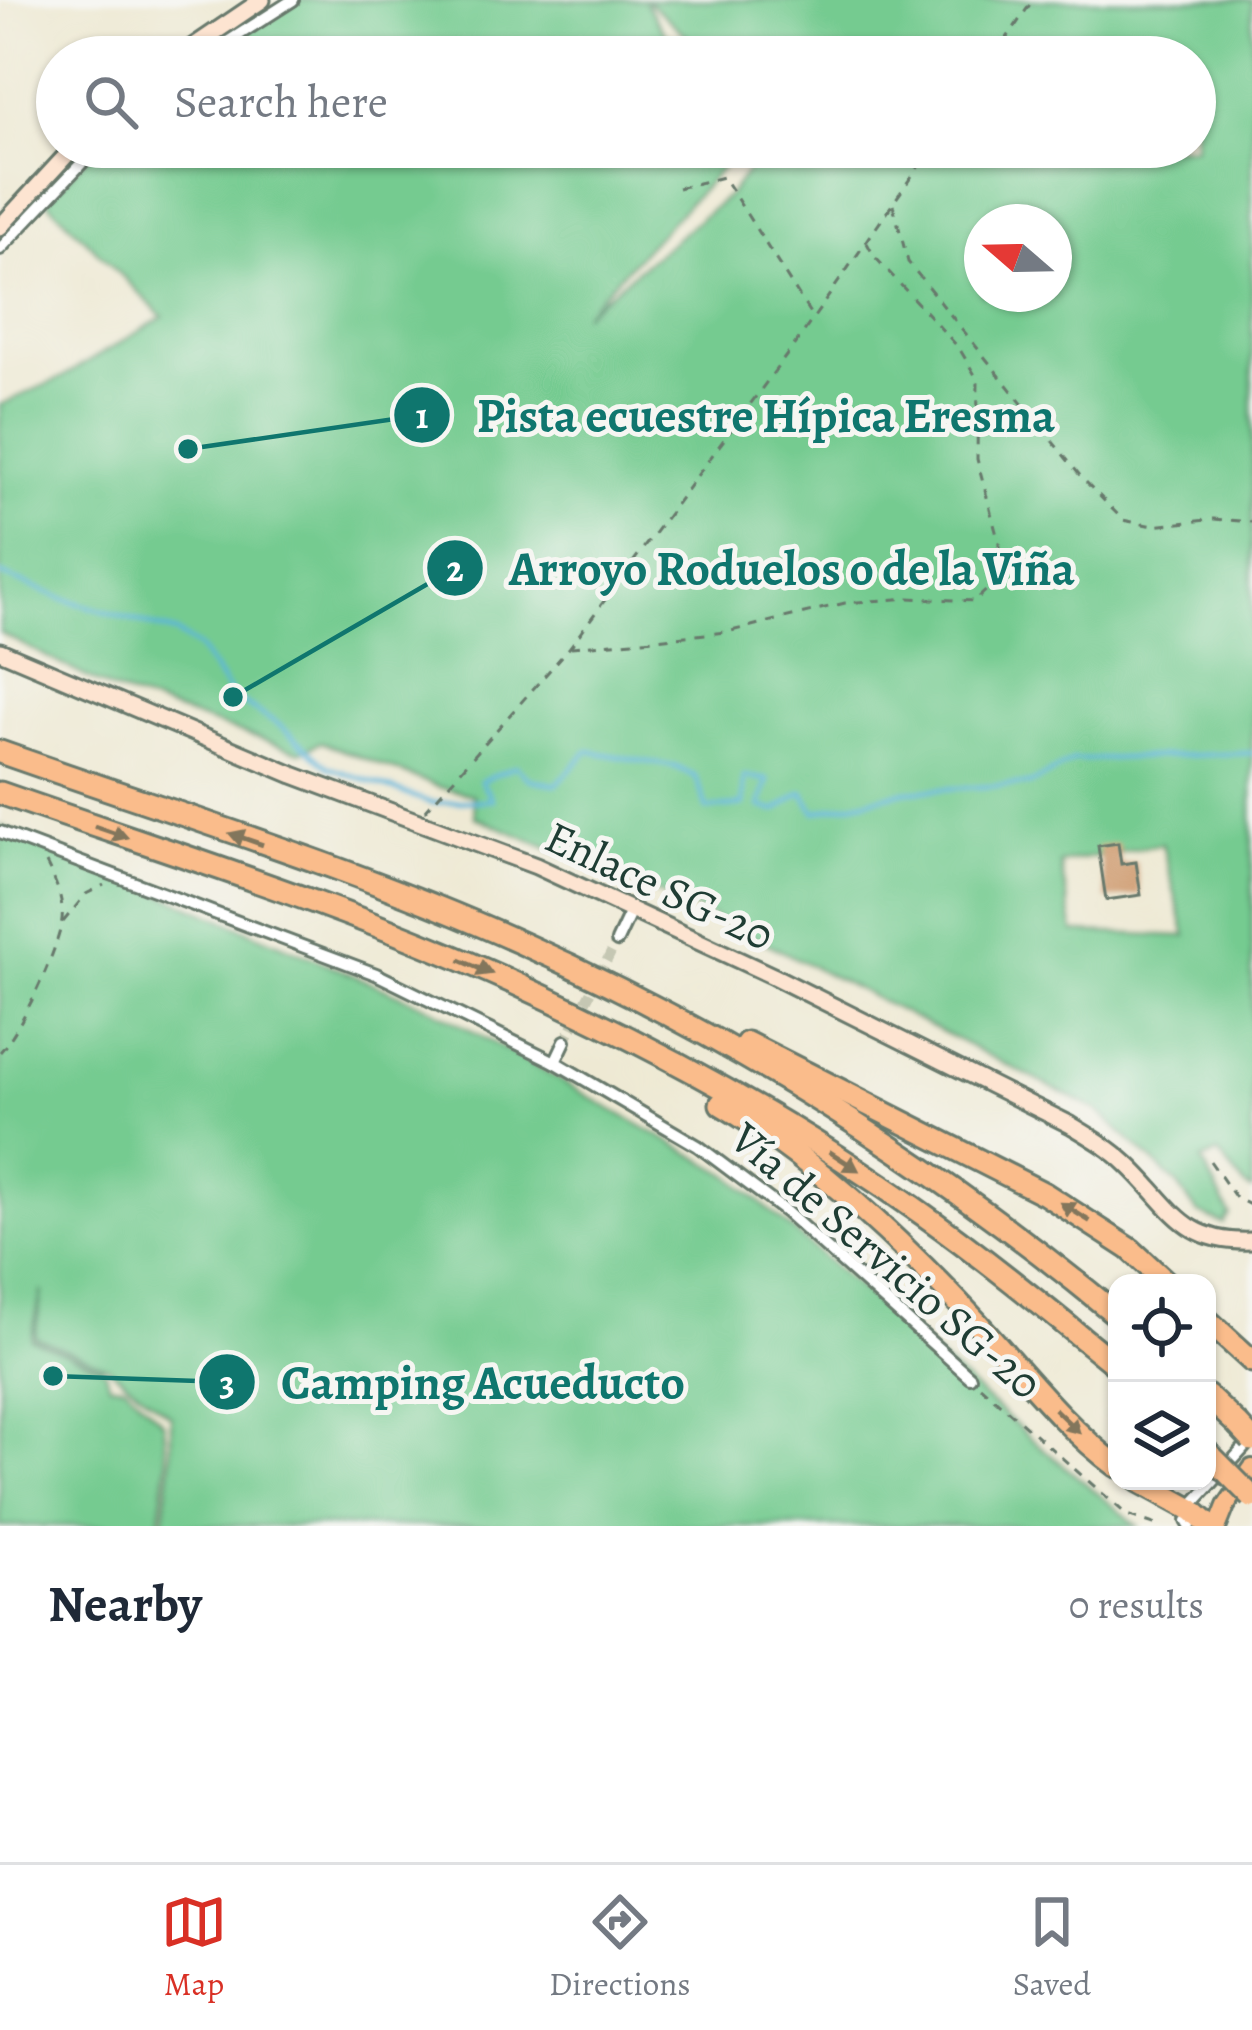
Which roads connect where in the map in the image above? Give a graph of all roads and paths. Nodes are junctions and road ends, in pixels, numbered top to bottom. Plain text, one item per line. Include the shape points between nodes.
1 (262, 0) edge
2 (293, 0) edge
3 (1034, 0) edge
4 (209, 36) edge
5 (237, 36) edge
6 (1009, 36) edge
7 (55, 168) edge
8 (77, 168) edge
9 (917, 168) edge
10 (678, 188) dead end
11 (893, 203) junction
12 (0, 227) edge
13 (866, 242) junction
14 (0, 248) edge
15 (814, 318) junction
16 (1252, 522) edge
17 (570, 647) junction
18 (0, 651) edge
19 (0, 752) edge
20 (0, 794) edge
21 (416, 821) junction
22 (0, 832) edge
23 (35, 845) junction
24 (122, 876) junction
25 (632, 909) junction
26 (62, 924) junction
27 (616, 941) tunnel mouth
28 (630, 993) junction
29 (595, 1022) junction
30 (565, 1041) tunnel mouth
31 (0, 1052) edge
32 (555, 1062) junction
33 (1210, 1161) dead end
34 (1252, 1206) edge
35 (1252, 1241) edge
36 (1157, 1274) edge
37 (1108, 1308) edge
38 (1216, 1328) edge
39 (1108, 1359) edge
40 (1252, 1360) edge
41 (970, 1377) joint
42 (1216, 1405) edge
43 (1247, 1435) edge
44 (1108, 1458) edge
45 (1216, 1461) edge
46 (1252, 1468) edge
47 (1155, 1490) edge
48 (1252, 1497) edge
49 (1194, 1503) dead end
50 (1160, 1526) edge
51 (1214, 1526) edge

1 - 4 street
2 - 5 street
3 - 6 path
7 - 12 street
8 - 14 street
9 - 11 path
10 - 15 path via 723,177
11 - 13 path
11 - 16 path via 908,262 1123,520
13 - 15 path
13 - 17 path via 978,380 977,459 999,543 994,583 975,601 844,603 727,632
15 - 17 path
17 - 21 path
18 - 21 street, Enlace SG-20
28 -> 19 highway via 377,885
20 -> 29 highway via 431,947
21 - 25 street, Enlace SG-20
22 - 23 street, Vía de Servicio SG-20
23 - 24 street, Vía de Servicio SG-20
23 - 26 path via 60,890
24 - 26 path via 86,894
24 - 32 street, Vía de Servicio SG-20 via 376,974
25 - 27 street
25 - 35 street, Enlace SG-20 via 1072,1125 1124,1161 1188,1228 1220,1241
26 - 31 path via 16,1034
36 -> 28 highway via 1045,1194 752,1045
28 - 37 highway via 868,1129
29 -> 39 highway via 839,1158
29 -> 44 highway via 733,1111 851,1201
30 - 32 street
32 - 41 street, Vía de Servicio SG-20 via 698,1146 786,1212
33 - 34 path via 1236,1198
38 - 40 highway
41 - 50 path, Vía de Servicio SG-20 via 1126,1515
42 - 43 highway
43 - 49 street
45 - 48 highway, bridge
46 - 51 main road
47 - 51 highway

